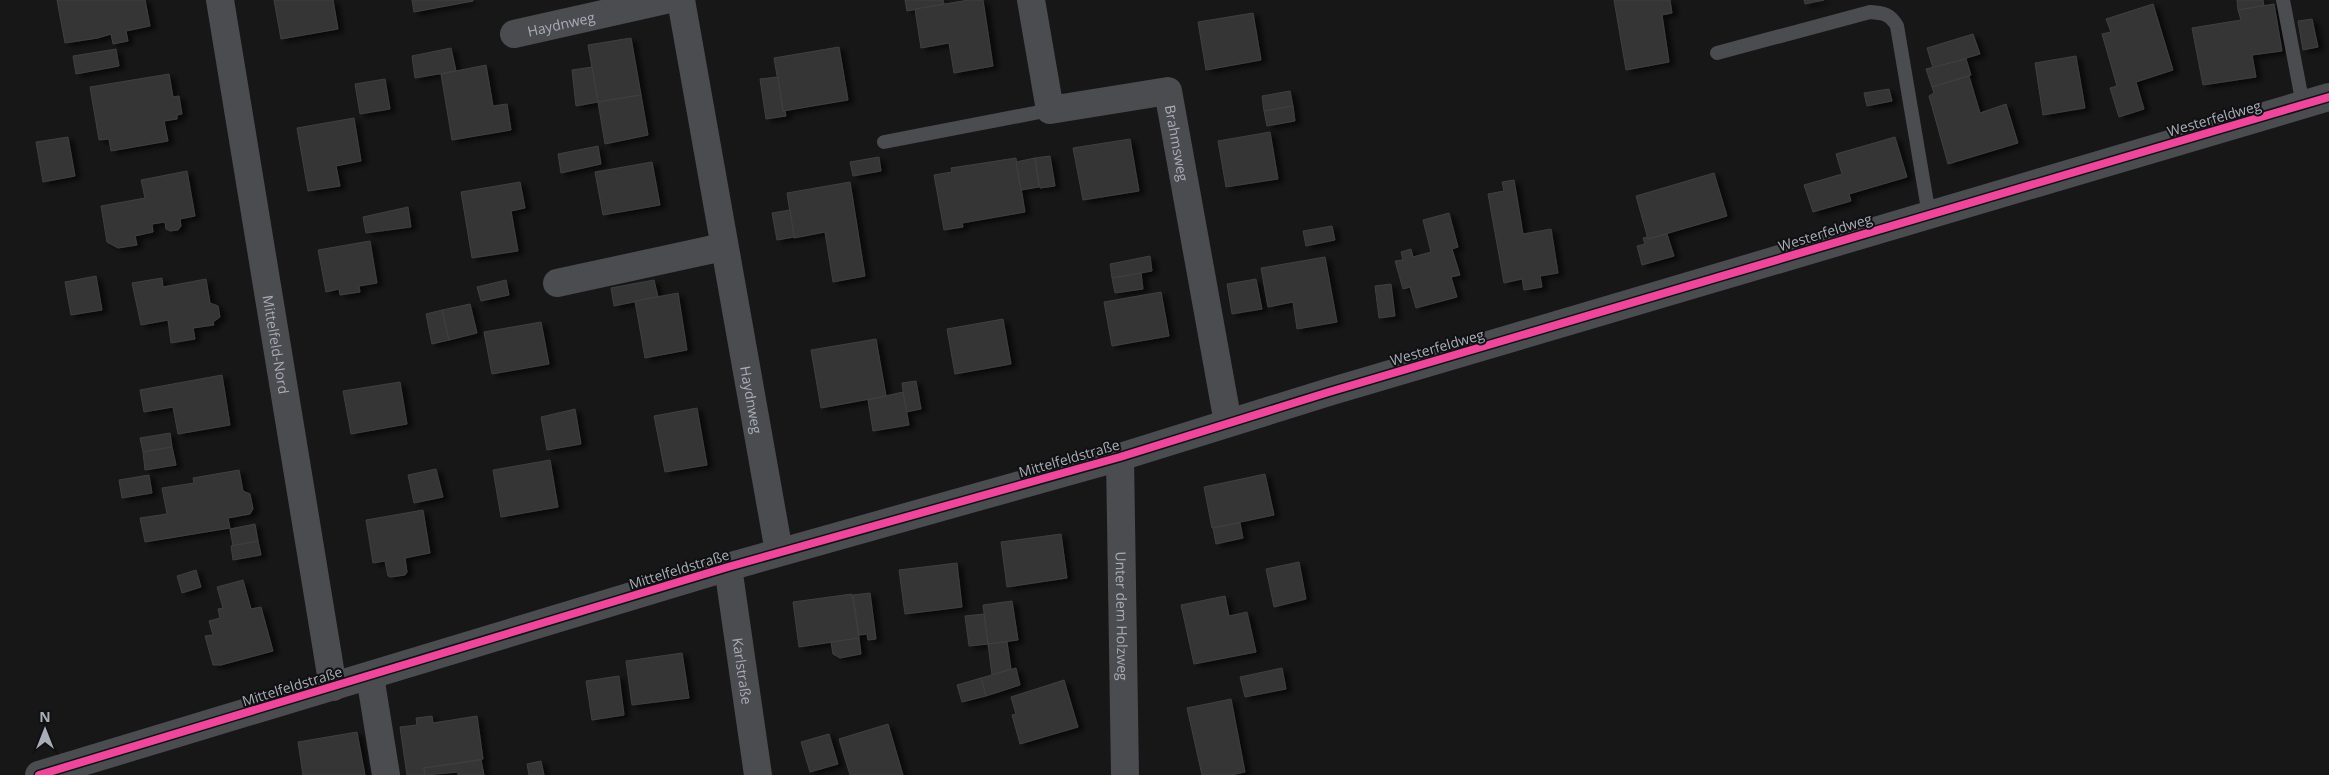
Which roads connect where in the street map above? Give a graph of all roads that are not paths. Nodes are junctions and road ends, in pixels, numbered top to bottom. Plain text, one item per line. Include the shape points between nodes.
1 (220, 0) edge
2 (665, 0) edge
3 (681, 0) edge
4 (1031, 0) edge
5 (2283, 0) edge
6 (514, 34) dead end
7 (1717, 53) dead end
8 (2329, 97) edge
9 (2303, 105) junction
10 (1050, 110) junction
11 (884, 142) dead end
12 (1929, 214) junction
13 (723, 247) junction
14 (557, 283) dead end
15 (1329, 392) joint
16 (1228, 424) junction
17 (1120, 457) junction
18 (779, 552) junction
19 (728, 566) junction
20 (370, 676) junction
21 (334, 687) junction
22 (39, 775) edge
23 (386, 775) edge
24 (758, 775) edge
25 (1125, 775) edge

1 - 21 street, Mittelfeld-Nord
2 - 6 street, Haydnweg
3 - 13 street, Haydnweg
4 - 10 street
5 - 9 lane
7 - 12 lane via 1870,12 1892,17 1897,26
8 - 9 street, Westerfeldweg
9 - 12 street, Westerfeldweg
10 - 11 lane
10 - 16 street, Brahmsweg via 1168,91
12 - 15 street, Westerfeldweg
13 - 14 street
13 - 18 street, Haydnweg
15 - 16 street, Mittelfeldstraße
16 - 17 street, Mittelfeldstraße
17 - 18 street, Mittelfeldstraße
17 - 25 street, Unter dem Holzweg
18 - 19 street, Mittelfeldstraße
19 - 20 street, Mittelfeldstraße
19 - 24 street, Karlstraße
20 - 21 street, Mittelfeldstraße
20 - 23 street
21 - 22 street, Mittelfeldstraße

